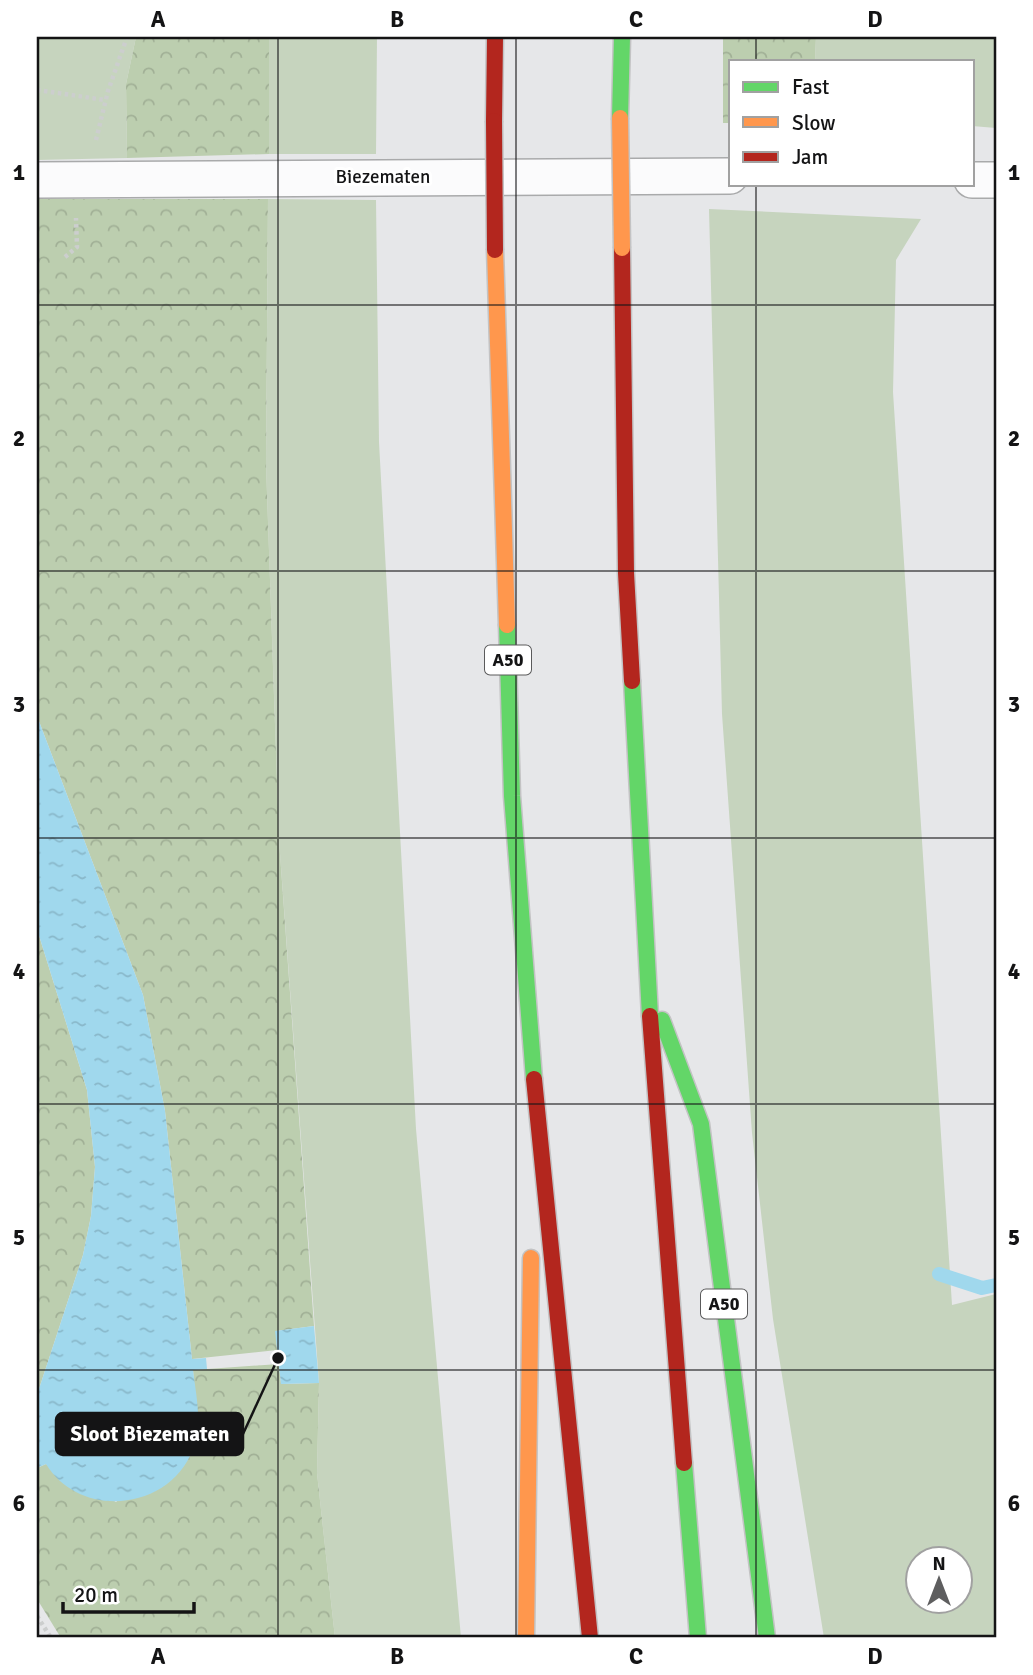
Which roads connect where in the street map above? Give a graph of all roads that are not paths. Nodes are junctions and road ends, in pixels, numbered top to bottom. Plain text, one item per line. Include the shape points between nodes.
1 (495, 37) edge
2 (622, 37) edge
3 (729, 176) edge
4 (37, 180) edge
5 (974, 180) edge
6 (996, 180) edge
7 (647, 979) junction
8 (533, 1070) junction
9 (526, 1638) edge
10 (590, 1638) edge
11 (698, 1638) edge
12 (767, 1638) edge

1 - 8 highway, A50, bridge via 495,250 512,796
2 - 7 highway, A50, bridge via 626,573
3 - 4 street, Biezematen
5 - 6 street
7 - 11 highway, A50
7 - 12 highway, A50 via 701,1124
8 - 9 highway, A50
8 - 10 highway, A50

